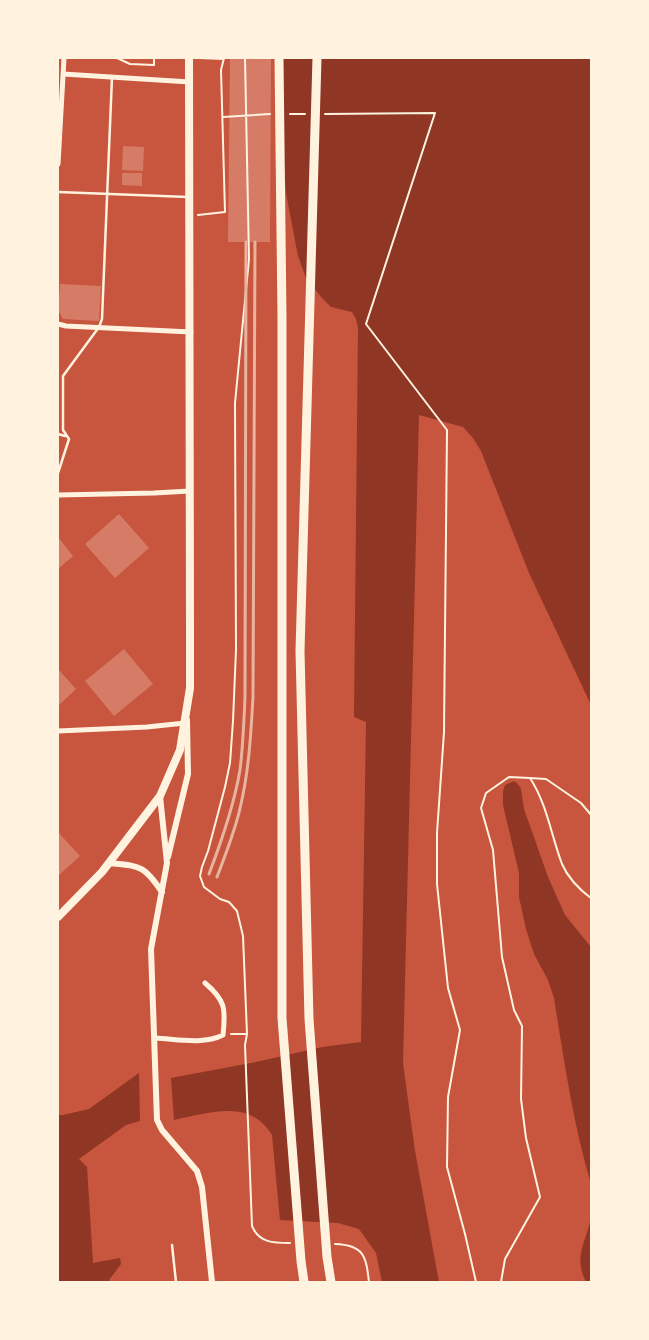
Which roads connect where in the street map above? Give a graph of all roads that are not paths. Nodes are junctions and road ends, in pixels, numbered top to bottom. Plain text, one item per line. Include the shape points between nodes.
1 (64, 58) edge
2 (189, 58) edge
3 (279, 58) edge
4 (317, 58) edge
5 (63, 74) junction
6 (112, 77) junction
7 (190, 82) junction
8 (58, 164) edge
9 (58, 192) edge
10 (107, 194) junction
11 (190, 198) junction
12 (58, 324) edge
13 (99, 327) junction
14 (191, 332) junction
15 (58, 434) edge
16 (66, 436) junction
17 (58, 473) edge
18 (190, 491) junction
19 (58, 495) edge
20 (187, 706) junction
21 (185, 723) junction
22 (58, 732) edge
23 (160, 796) junction
24 (109, 863) junction
25 (167, 863) junction
26 (162, 892) junction
27 (58, 917) edge
28 (205, 983) dead end
29 (155, 1038) junction
30 (172, 1246) dead end
31 (176, 1282) edge
32 (212, 1282) edge
33 (304, 1282) edge
34 (331, 1282) edge

1 - 5 street
2 - 7 main road
3 - 33 highway via 282,1018
4 - 34 highway via 300,651 309,1019
5 - 6 street
5 - 8 street
6 - 7 street
6 - 10 lane
7 - 11 main road
9 - 10 lane
10 - 11 lane
10 - 13 lane via 102,319
11 - 14 main road
12 - 13 street
13 - 14 street
13 - 16 lane via 63,376 63,430
14 - 18 main road
15 - 16 lane
16 - 17 lane via 69,439
18 - 19 street
18 - 20 main road via 190,688
20 - 21 main road
20 - 25 street via 188,774
21 - 22 street
21 - 23 main road via 180,750
23 - 24 main road
23 - 25 street
24 - 26 street via 144,869
24 - 27 main road
25 - 26 street
26 - 29 street via 152,949
28 - 29 street via 222,1001 223,1035 205,1041
29 - 32 street via 157,1120 197,1171 202,1187
30 - 31 lane

